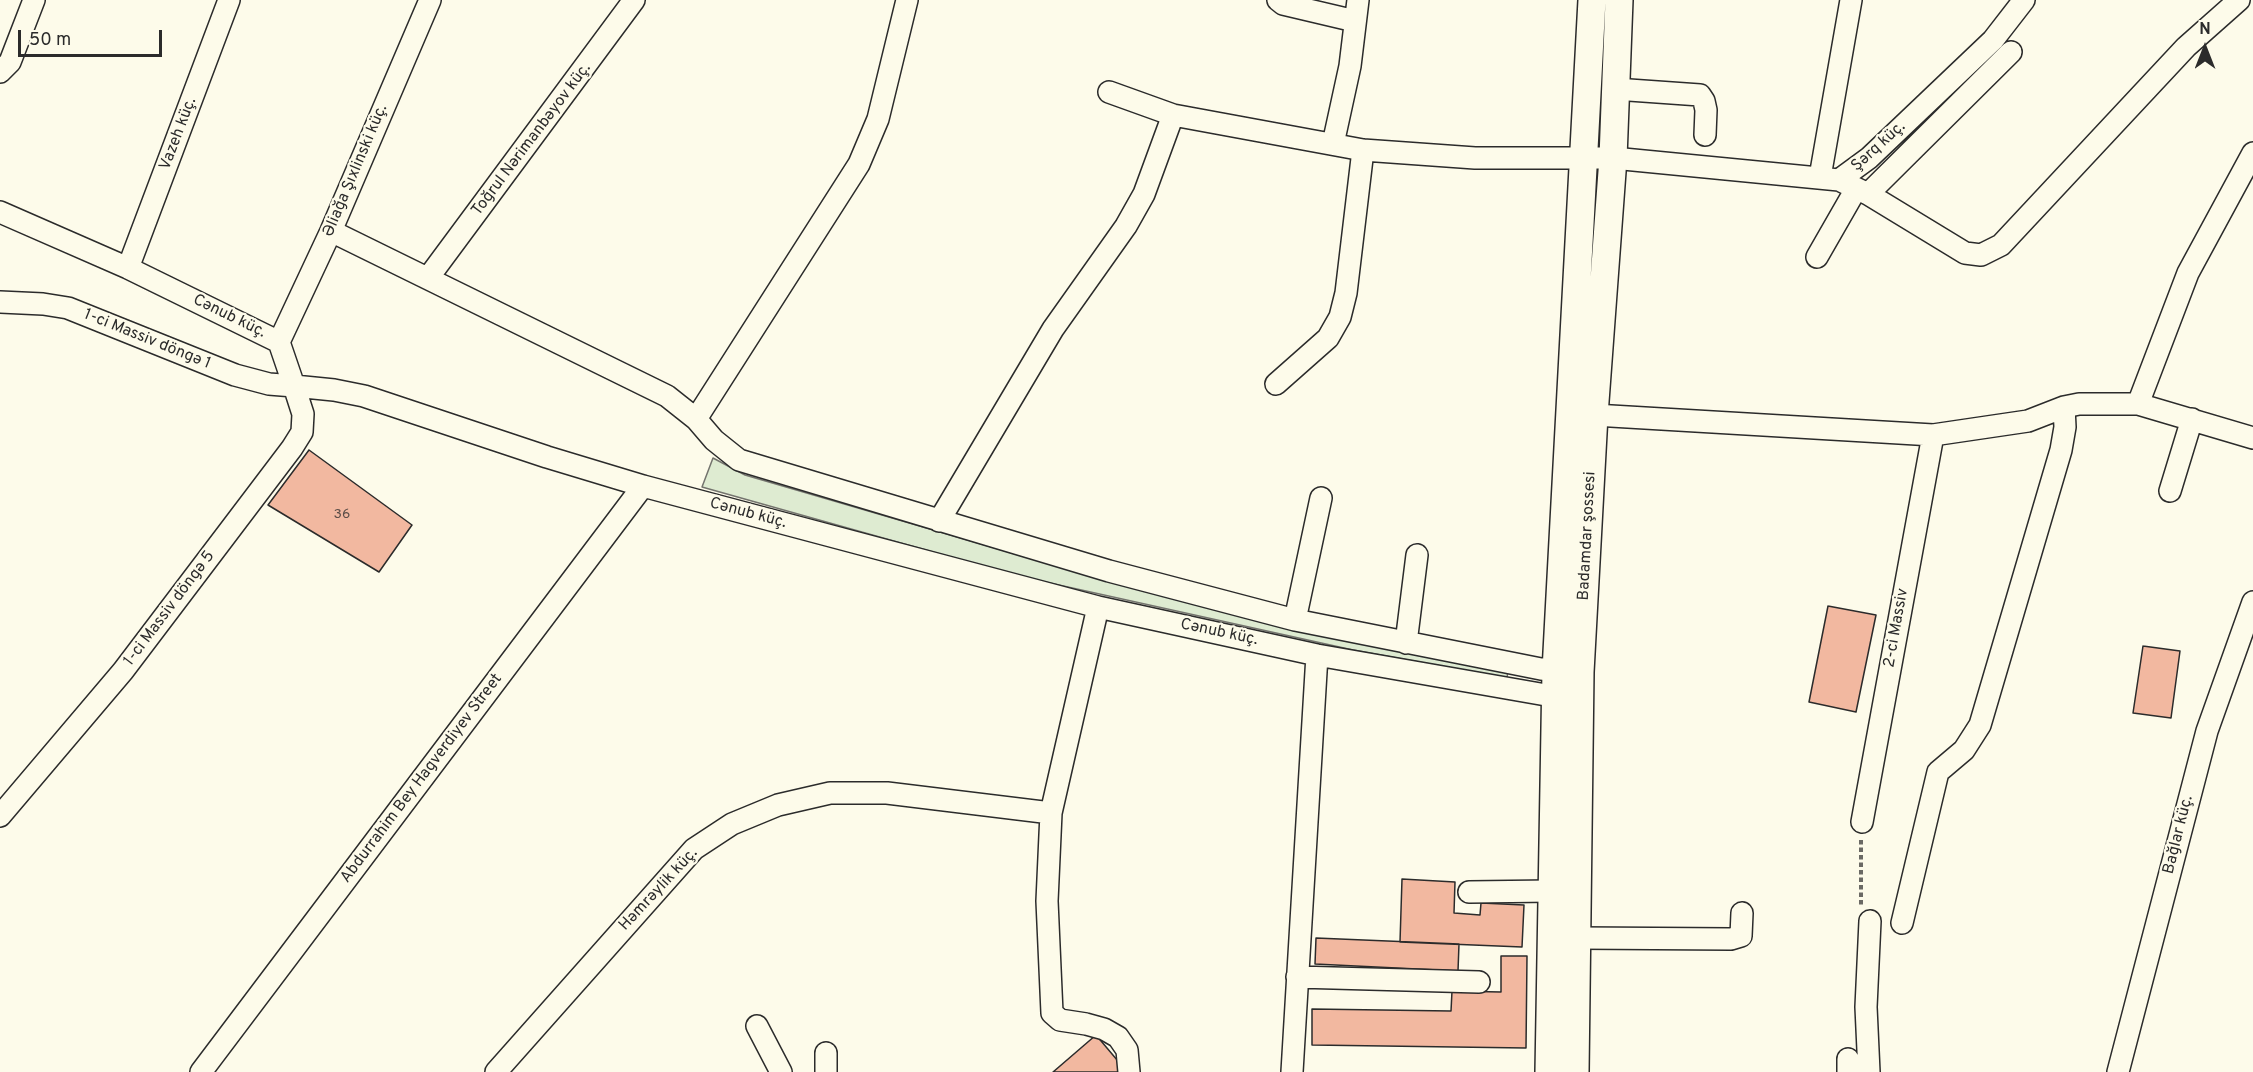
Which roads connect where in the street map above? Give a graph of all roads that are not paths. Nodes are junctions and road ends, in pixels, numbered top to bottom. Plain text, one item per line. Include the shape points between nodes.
1 (34, 0) edge
2 (229, 0) edge
3 (430, 0) edge
4 (634, 0) edge
5 (907, 0) edge
6 (1278, 0) edge
7 (1358, 0) edge
8 (1592, 0) edge
9 (1618, 0) edge
10 (1851, 0) edge
11 (2024, 0) edge
12 (2239, 0) edge
13 (1355, 21) junction
14 (2011, 52) dead end
15 (0, 72) edge
16 (1615, 89) junction
17 (1109, 92) dead end
18 (1173, 115) junction
19 (1705, 135) dead end
20 (1333, 144) junction
21 (1363, 150) junction
22 (2253, 153) edge
23 (1584, 157) junction
24 (1613, 158) junction
25 (1846, 185) junction
26 (0, 212) edge
27 (331, 231) junction
28 (1817, 257) dead end
29 (128, 268) junction
30 (428, 278) junction
31 (0, 302) edge
32 (279, 342) junction
33 (1276, 384) dead end
34 (294, 386) junction
35 (2138, 404) junction
36 (2064, 407) junction
37 (1594, 415) junction
38 (696, 419) junction
39 (2192, 419) junction
40 (1932, 435) junction
41 (2253, 438) edge
42 (643, 486) junction
43 (2170, 491) dead end
44 (1320, 498) dead end
45 (939, 522) junction
46 (1417, 555) dead end
47 (2253, 602) edge
48 (1098, 607) junction
49 (1295, 620) junction
50 (1406, 643) junction
51 (1317, 655) junction
52 (1568, 671) junction
53 (1567, 699) junction
54 (1051, 813) junction
55 (0, 816) edge
56 (1862, 822) road end
57 (1552, 891) junction
58 (1469, 892) dead end
59 (1742, 914) dead end
60 (1870, 921) road end
61 (1902, 923) dead end
62 (1578, 938) junction
63 (1297, 977) junction
64 (1479, 982) dead end
65 (757, 1026) dead end
66 (201, 1072) edge
67 (496, 1072) edge
68 (781, 1072) edge
69 (1129, 1072) edge
70 (1292, 1072) edge
71 (1549, 1072) edge
72 (1575, 1072) edge
73 (1869, 1072) edge
74 (2118, 1072) edge

1 - 15 street via 9,62
2 - 29 street, Vazeh küç.
3 - 27 street, Əliağa Şıxlinski küç.
4 - 30 street, Toğrul Nərimanbəyov küç.
5 - 38 street via 878,119 859,164
6 - 13 street
7 - 13 street
8 - 23 main road, Badamdar şossesi
9 - 16 main road, Badamdar şossesi
10 - 25 street
11 - 25 street, Şərq küç. via 1993,40 1869,158
12 - 25 street via 2186,47 2001,245 1981,255 1965,253
13 - 20 street via 1350,66
14 - 25 street
16 - 19 street via 1700,95 1706,110
16 - 24 main road, Badamdar şossesi
17 - 18 street
18 - 20 street
18 - 45 street via 1140,202 1053,329
20 - 21 street
21 - 23 street via 1475,159
21 - 33 street via 1341,317 1328,338
22 - 35 street via 2188,273
23 - 24 street
23 - 52 main road, Badamdar şossesi
24 - 25 street
24 - 37 main road, Badamdar şossesi
25 - 28 street
26 - 29 street, Cənub küç.
27 - 30 street, Cənub küç.
27 - 32 street, Əliağa Şıxlinski küç.
29 - 32 street, Cənub küç.
30 - 38 street, Cənub küç. via 667,396
31 - 34 street, 1-ci Massiv döngə 1 via 68,308 235,375
32 - 34 street, Cənub küç.
34 - 42 street, Cənub küç. via 364,396
34 - 55 street, 1-ci Massiv döngə 5 via 303,414 302,432 292,448 123,670
35 - 36 street via 2098,402
35 - 39 street
36 - 40 street via 2028,421
36 - 61 street via 2061,450 1980,725 1964,750 1938,772
37 - 40 street
37 - 52 main road, Badamdar şossesi
38 - 45 street, Cənub küç. via 739,460
39 - 41 street
39 - 43 street
40 - 56 street, 2-ci Massiv
42 - 48 street, Cənub küç.
42 - 66 street, Abdurrahim Bey Hagverdiyev Street
44 - 49 street
45 - 49 street, Cənub küç. via 1108,572
46 - 50 street
47 - 74 street, Bağlar küç. via 2204,742
48 - 51 street, Cənub küç.
48 - 54 street
49 - 50 street, Cənub küç.
50 - 52 street, Cənub küç.
51 - 53 street, Cənub küç.
51 - 63 street
52 - 53 main road, Badamdar şossesi
53 - 57 main road, Badamdar şossesi
53 - 62 main road, Badamdar şossesi
54 - 67 street, Həmrəylik küç. via 887,793 830,793 778,805 732,824 694,849
54 - 69 street via 1047,901 1052,1012 1060,1020 1104,1029 1118,1037 1127,1050
57 - 58 street
57 - 71 main road, Badamdar şossesi
59 - 62 street via 1741,936 1731,939
60 - 73 street via 1866,1007
62 - 72 main road, Badamdar şossesi
63 - 64 street
63 - 70 street
65 - 68 street

